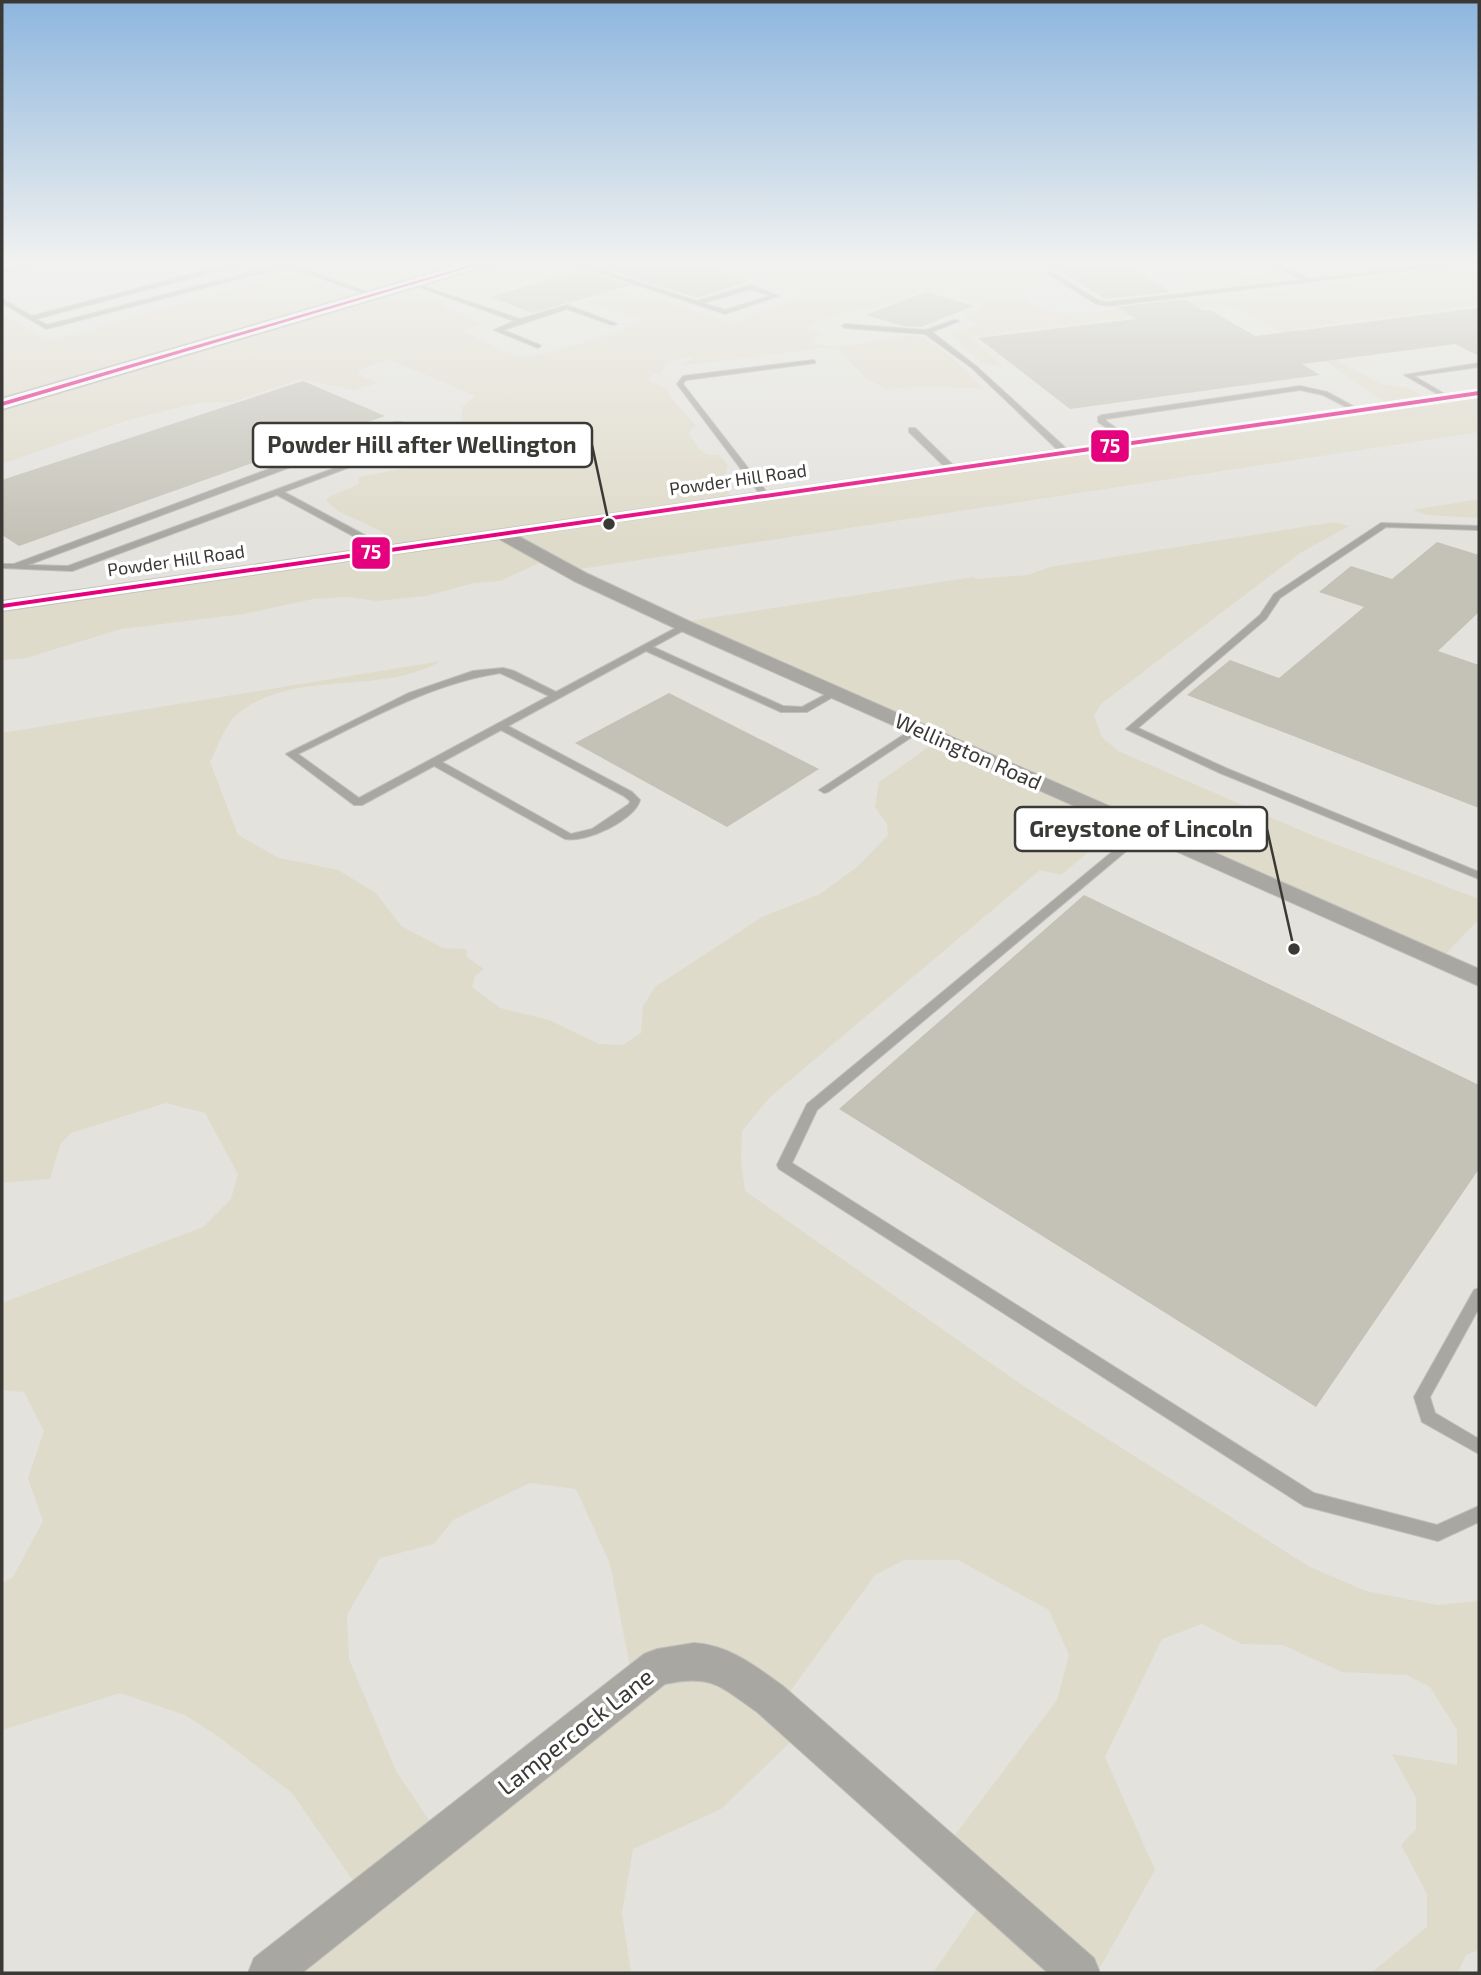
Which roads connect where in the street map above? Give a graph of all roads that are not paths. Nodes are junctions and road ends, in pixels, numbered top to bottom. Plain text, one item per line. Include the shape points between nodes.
1 (175, 353) edge
2 (955, 353) edge
3 (813, 362) dead end
4 (1479, 365) edge
5 (1479, 393) edge
6 (1448, 398) junction
7 (2, 404) edge
8 (1358, 411) junction
9 (912, 430) dead end
10 (1132, 443) junction
11 (1065, 452) junction
12 (951, 468) junction
13 (278, 492) junction
14 (765, 495) junction
15 (1479, 528) edge
16 (500, 533) junction
17 (386, 550) junction
18 (2, 566) edge
19 (16, 566) junction
20 (2, 606) edge
21 (685, 626) junction
22 (646, 647) junction
23 (835, 693) junction
24 (554, 695) junction
25 (499, 725) junction
26 (917, 729) junction
27 (433, 761) junction
28 (824, 789) dead end
29 (1145, 830) junction
30 (1479, 876) edge
31 (1479, 978) edge
32 (1479, 1294) edge
33 (1479, 1447) edge
34 (1479, 1514) edge
35 (269, 1973) edge
36 (1079, 1973) edge

1 - 7 main road
2 - 11 lane
3 - 14 lane via 683,378 680,384
4 - 6 lane via 1406,375
5 - 6 street, Powder Hill Road
6 - 8 street, Powder Hill Road
8 - 10 street, Powder Hill Road
8 - 10 lane via 1325,393 1300,388 1102,417 1102,422
9 - 12 lane
10 - 11 street, Powder Hill Road
11 - 12 street, Powder Hill Road
12 - 14 street, Powder Hill Road
13 - 17 lane
13 - 19 lane via 69,569
13 - 19 lane via 425,437 398,424
14 - 16 street, Powder Hill Road
15 - 30 lane via 1384,525 1277,596 1264,617 1131,729
16 - 17 street, Powder Hill Road
16 - 21 street, Wellington Road
17 - 20 street, Powder Hill Road
18 - 19 lane
21 - 22 lane
21 - 23 street, Wellington Road
22 - 23 lane via 781,709 804,710
22 - 24 lane
23 - 26 street, Wellington Road
24 - 25 lane
24 - 27 lane via 500,670 473,674 412,695 291,754 358,803
25 - 27 lane
25 - 27 lane via 628,794 634,805 594,834 569,837
26 - 28 lane
26 - 29 street, Wellington Road
29 - 31 street, Wellington Road
29 - 34 lane via 812,1107 784,1165 1310,1500 1438,1532
32 - 33 lane via 1422,1397 1428,1417
35 - 36 street, Lampercock Lane via 657,1667 701,1660 717,1662 770,1699

